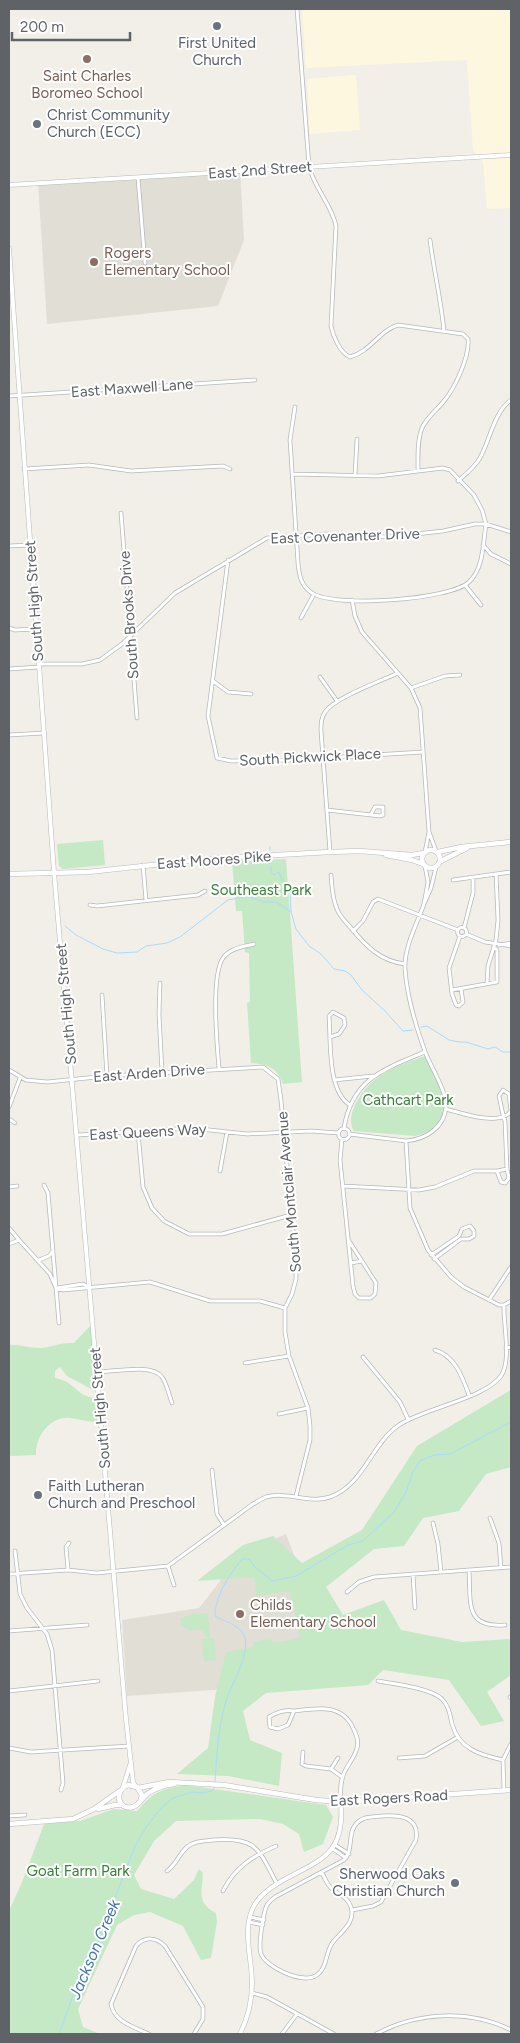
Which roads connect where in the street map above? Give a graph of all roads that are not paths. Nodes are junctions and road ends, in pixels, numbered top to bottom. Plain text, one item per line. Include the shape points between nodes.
1 (297, 9) edge
2 (511, 155) edge
3 (310, 166) junction
4 (138, 178) junction
5 (9, 185) edge
6 (430, 240) dead end
7 (9, 248) edge
8 (145, 263) dead end
9 (11, 301) edge
10 (444, 331) junction
11 (255, 380) dead end
12 (20, 395) junction
13 (9, 396) edge
14 (511, 400) edge
15 (295, 407) dead end
16 (356, 439) dead end
17 (24, 469) junction
18 (230, 469) dead end
19 (418, 471) junction
20 (292, 474) junction
21 (355, 476) junction
22 (458, 481) junction
23 (121, 512) dead end
24 (486, 524) junction
25 (511, 532) edge
26 (296, 536) junction
27 (30, 545) junction
28 (483, 545) junction
29 (9, 546) edge
30 (228, 560) junction
31 (511, 564) edge
32 (465, 585) junction
33 (314, 594) junction
34 (352, 600) junction
35 (481, 605) dead end
36 (301, 618) dead end
37 (9, 628) edge
38 (36, 629) junction
39 (131, 635) junction
40 (39, 666) junction
41 (9, 669) edge
42 (398, 673) junction
43 (460, 675) dead end
44 (320, 677) dead end
45 (212, 680) junction
46 (411, 688) junction
47 (251, 694) dead end
48 (337, 701) junction
49 (137, 718) dead end
50 (44, 733) junction
51 (9, 735) edge
52 (424, 752) junction
53 (323, 758) junction
54 (327, 810) junction
55 (371, 814) dead end
56 (429, 832) junction
57 (511, 842) edge
58 (470, 846) junction
59 (437, 851) junction
60 (330, 852) junction
61 (425, 852) junction
62 (375, 853) junction
63 (441, 861) junction
64 (143, 865) junction
65 (424, 865) junction
66 (436, 867) junction
67 (54, 872) junction
68 (511, 872) edge
69 (9, 874) edge
70 (496, 874) junction
71 (331, 875) dead end
72 (473, 878) junction
73 (453, 880) dead end
74 (205, 891) dead end
75 (146, 900) junction
76 (424, 904) junction
77 (90, 905) dead end
78 (420, 915) junction
79 (464, 928) junction
80 (353, 930) junction
81 (458, 930) junction
82 (466, 934) junction
83 (460, 936) junction
84 (254, 944) dead end
85 (496, 945) junction
86 (511, 945) edge
87 (405, 964) junction
88 (488, 966) junction
89 (497, 966) junction
90 (160, 982) dead end
91 (487, 984) junction
92 (462, 989) junction
93 (452, 990) junction
94 (102, 995) dead end
95 (330, 1037) junction
96 (426, 1052) junction
97 (263, 1067) joint
98 (219, 1068) junction
99 (9, 1070) edge
100 (162, 1072) junction
101 (107, 1076) junction
102 (373, 1076) junction
103 (20, 1078) junction
104 (73, 1079) junction
105 (358, 1079) junction
106 (334, 1080) junction
107 (364, 1085) junction
108 (350, 1105) junction
109 (9, 1108) edge
110 (446, 1109) junction
111 (504, 1116) junction
112 (9, 1119) edge
113 (15, 1123) dead end
114 (344, 1128) junction
115 (138, 1132) junction
116 (227, 1132) junction
117 (284, 1133) junction
118 (338, 1133) junction
119 (349, 1134) junction
120 (78, 1136) junction
121 (342, 1139) junction
122 (406, 1141) junction
123 (507, 1170) junction
124 (220, 1171) dead end
125 (497, 1171) junction
126 (44, 1185) dead end
127 (17, 1186) dead end
128 (342, 1186) junction
129 (9, 1187) edge
130 (408, 1190) junction
131 (291, 1215) junction
132 (9, 1228) edge
133 (460, 1234) junction
134 (464, 1239) junction
135 (19, 1240) junction
136 (349, 1241) junction
137 (9, 1244) edge
138 (452, 1244) junction
139 (52, 1252) junction
140 (432, 1257) junction
141 (38, 1260) junction
142 (362, 1261) junction
143 (351, 1263) junction
144 (511, 1267) edge
145 (89, 1287) junction
146 (56, 1288) junction
147 (489, 1300) junction
148 (511, 1301) edge
149 (500, 1305) junction
150 (504, 1305) junction
151 (285, 1308) junction
152 (504, 1318) junction
153 (59, 1323) dead end
154 (511, 1347) edge
155 (506, 1348) junction
156 (435, 1350) dead end
157 (289, 1356) junction
158 (363, 1357) dead end
159 (245, 1363) dead end
160 (97, 1372) junction
161 (469, 1395) junction
162 (172, 1403) dead end
163 (308, 1408) junction
164 (279, 1414) dead end
165 (408, 1419) junction
166 (212, 1470) dead end
167 (296, 1496) junction
168 (490, 1518) dead end
169 (433, 1522) dead end
170 (224, 1525) junction
171 (69, 1543) dead end
172 (15, 1550) dead end
173 (168, 1566) junction
174 (501, 1568) junction
175 (511, 1568) edge
176 (68, 1570) junction
177 (469, 1570) junction
178 (114, 1572) junction
179 (441, 1572) junction
180 (9, 1574) edge
181 (16, 1574) junction
182 (413, 1574) junction
183 (174, 1585) dead end
184 (347, 1592) dead end
185 (415, 1608) dead end
186 (87, 1625) dead end
187 (505, 1625) dead end
188 (42, 1628) junction
189 (9, 1630) edge
190 (98, 1681) dead end
191 (378, 1681) dead end
192 (54, 1686) junction
193 (9, 1691) edge
194 (294, 1711) junction
195 (458, 1737) junction
196 (511, 1744) edge
197 (129, 1746) junction
198 (9, 1748) edge
199 (60, 1750) junction
200 (303, 1752) dead end
201 (338, 1758) dead end
202 (399, 1758) dead end
203 (131, 1760) junction
204 (503, 1760) junction
205 (331, 1769) junction
206 (342, 1777) junction
207 (177, 1783) junction
208 (137, 1787) junction
209 (122, 1788) junction
210 (61, 1790) dead end
211 (511, 1790) edge
212 (504, 1791) junction
213 (140, 1802) junction
214 (340, 1802) junction
215 (124, 1806) junction
216 (94, 1809) junction
217 (25, 1815) dead end
218 (9, 1816) edge
219 (9, 1824) edge
220 (276, 1846) dead end
221 (334, 1847) junction
222 (261, 1853) junction
223 (349, 1854) junction
224 (346, 1858) junction
225 (168, 1871) dead end
226 (322, 1873) junction
227 (277, 1884) junction
228 (223, 1891) dead end
229 (352, 1910) junction
230 (249, 1920) junction
231 (264, 1920) junction
232 (263, 1925) junction
233 (252, 1993) junction
234 (297, 2014) junction
235 (511, 2029) edge
236 (197, 2033) edge
237 (149, 2034) edge
238 (240, 2034) edge
239 (282, 2034) edge
240 (334, 2034) edge
241 (376, 2034) edge

1 - 3 street
2 - 3 street, East 2nd Street
3 - 4 street, East 2nd Street
3 - 10 street via 311,176 336,223 331,326 343,352 349,357 356,356 396,325
4 - 5 street, East 2nd Street
4 - 8 street
6 - 10 street
7 - 9 street, South High Street
9 - 12 street, South High Street
10 - 19 street via 465,336 469,341 468,348 448,395 422,430
11 - 12 street, East Maxwell Lane
12 - 13 street, East Maxwell Lane
12 - 17 street, South High Street
14 - 22 street via 498,417 480,458
15 - 20 street via 290,434
16 - 21 street
17 - 18 street via 89,465 126,471 222,466
17 - 27 street, South High Street
19 - 21 street
19 - 22 street via 446,468
20 - 21 street
20 - 26 street
22 - 24 street via 476,497
23 - 39 street, South Brooks Drive
24 - 25 street, East Covenanter Drive
24 - 26 street, East Covenanter Drive via 390,537
24 - 28 street
26 - 30 street, East Covenanter Drive via 267,538
26 - 33 street via 300,576
27 - 29 street
27 - 38 street, South High Street
28 - 31 street via 491,554
28 - 32 street via 477,571
30 - 39 street, East Covenanter Drive via 175,593
30 - 45 street, South Pickwick Place
32 - 34 street via 450,592 392,600
32 - 35 street
33 - 34 street
33 - 36 street
34 - 42 street via 362,632
37 - 38 street
38 - 40 street, South High Street
39 - 40 street, East Covenanter Drive via 95,662
39 - 49 street, South Brooks Drive
40 - 41 street, East Covenanter Drive
40 - 50 street, South High Street
42 - 46 street
42 - 48 street
43 - 46 street via 445,676
44 - 48 street
45 - 47 street via 228,692
45 - 53 street, South Pickwick Place via 208,721 217,758 250,761
46 - 52 street via 420,712
48 - 53 street via 322,719
50 - 51 street
50 - 67 street, South High Street
52 - 53 street, South Pickwick Place
52 - 56 street
53 - 54 street
54 - 55 street
54 - 60 street
56 - 59 street
56 - 61 street
57 - 58 main road
58 - 59 main road
58 - 63 main road
59 - 61 main road
59 - 63 main road
60 - 62 main road, East Moores Pike
60 - 64 main road, East Moores Pike
61 - 62 main road, East Moores Pike via 406,855
61 - 65 main road via 422,858
62 - 65 main road, East Moores Pike
63 - 66 main road
64 - 67 main road, East Moores Pike via 88,872
64 - 75 street
65 - 66 main road
65 - 76 street via 428,882
66 - 76 street
67 - 69 main road, East Moores Pike
67 - 104 street, South High Street
68 - 70 street
70 - 72 street
70 - 85 street
71 - 80 street via 337,910
72 - 73 street
72 - 79 street via 473,893
74 - 75 street via 198,895
75 - 77 street
76 - 78 street
78 - 80 street via 383,900 375,900 363,921
78 - 81 street
78 - 87 street via 406,952
79 - 81 street
79 - 82 street
80 - 87 street via 376,954
81 - 83 street
82 - 83 street
82 - 85 street
83 - 93 street via 449,968
84 - 98 street via 231,950 220,965 217,984
85 - 86 street
85 - 88 street
85 - 89 street
87 - 96 street via 409,1002
88 - 89 street
88 - 91 street
89 - 91 street via 497,982
90 - 100 street
91 - 92 street
92 - 93 street
92 - 93 street via 463,1002 459,1006 454,1002
94 - 101 street
95 - 95 street via 329,1016 333,1012 346,1022 340,1034
95 - 106 street
96 - 102 street
96 - 110 street via 445,1096
97 - 98 street, East Arden Drive
97 - 117 street, South Montclair Avenue via 278,1079
98 - 100 street, East Arden Drive
99 - 103 street, East Arden Drive
100 - 101 street, East Arden Drive
101 - 104 street, East Arden Drive
102 - 105 street
102 - 107 street
103 - 104 street, East Arden Drive via 37,1082
103 - 109 street
104 - 120 street, South High Street
105 - 106 street
105 - 107 street
106 - 108 street via 342,1098
107 - 108 street
108 - 114 street
110 - 111 street via 483,1118
110 - 122 street via 434,1131 425,1137
111 - 111 street via 511,1111 509,1094 505,1090 500,1096
111 - 123 street
112 - 113 street
114 - 118 street
114 - 119 street
115 - 116 street, East Queens Way via 191,1128
115 - 120 street, East Queens Way
115 - 131 street via 142,1187 152,1208 164,1221 189,1234 222,1234
116 - 117 street, East Queens Way
116 - 124 street
117 - 118 street, East Queens Way
117 - 131 street, South Montclair Avenue
118 - 121 street
119 - 121 street
119 - 122 street
120 - 145 street, South High Street
121 - 128 street
122 - 130 street
123 - 125 street
123 - 125 street via 509,1178 505,1183 501,1182
125 - 130 street via 474,1171 435,1187
126 - 139 street via 48,1193
127 - 129 street
128 - 130 street
128 - 136 street
130 - 140 street via 414,1222
131 - 151 street, South Montclair Avenue via 296,1279
132 - 135 street
133 - 134 street
133 - 134 street via 466,1226 474,1231 474,1236
133 - 138 street
134 - 138 street
135 - 137 street
135 - 141 street
136 - 142 street
136 - 143 street
138 - 140 street
139 - 141 street
139 - 146 street
140 - 147 street via 450,1277
141 - 146 street via 50,1274
142 - 143 street
142 - 143 street via 376,1283 375,1294 371,1298 359,1298 355,1294
144 - 147 street
145 - 146 street
145 - 151 street via 150,1282 210,1301 260,1301
145 - 160 street, South High Street
146 - 153 street
147 - 149 street
148 - 150 street
149 - 150 street
149 - 152 street
150 - 152 street
151 - 157 street, South Montclair Avenue
152 - 155 street
154 - 155 street
155 - 161 street via 507,1360 501,1377
156 - 161 street via 451,1358
157 - 159 street
157 - 163 street, South Montclair Avenue
158 - 165 street via 400,1402
160 - 162 street via 148,1369 158,1372 164,1379
160 - 178 street, South High Street
161 - 165 street
163 - 164 street
163 - 167 street, South Montclair Avenue via 310,1440
165 - 167 street via 380,1441 355,1479 339,1494 317,1499
166 - 170 street via 217,1514
167 - 170 street via 265,1497
168 - 174 street via 499,1543
169 - 179 street
170 - 173 street
171 - 176 street via 66,1547
172 - 181 street
173 - 178 street
173 - 183 street
174 - 175 street
174 - 177 street
176 - 178 street
176 - 181 street
177 - 179 street
177 - 187 street via 475,1617 485,1625
178 - 197 street, South High Street
179 - 182 street
180 - 181 street
181 - 188 street via 20,1594
182 - 184 street via 369,1578
182 - 185 street
186 - 188 street
188 - 189 street
188 - 192 street via 52,1650
190 - 192 street
191 - 195 street via 438,1696 448,1708
192 - 193 street
192 - 199 street
194 - 194 street via 288,1725 270,1727 269,1718 273,1715 286,1709
194 - 206 street via 311,1709 345,1715 358,1744
195 - 202 street via 425,1756
195 - 204 street via 473,1751
196 - 204 street
197 - 199 street
197 - 203 street, South High Street
198 - 199 street via 31,1752
199 - 210 street
200 - 205 street via 302,1764
201 - 205 street
203 - 208 street, South High Street via 133,1782
203 - 209 street, South High Street
204 - 212 street
205 - 206 street
206 - 214 street
207 - 208 main road, East Rogers Road
207 - 213 main road, East Rogers Road via 149,1792
207 - 214 main road, East Rogers Road via 224,1785
208 - 209 main road
208 - 213 main road via 142,1795
209 - 215 main road via 119,1798
209 - 216 main road
211 - 212 main road, East Rogers Road
212 - 214 main road, East Rogers Road
213 - 215 main road via 131,1808
214 - 221 street via 342,1825
215 - 216 main road via 115,1804
216 - 219 main road via 73,1820
217 - 218 street
220 - 222 street
221 - 223 street
221 - 224 street
221 - 227 street via 321,1860
222 - 225 street via 238,1840 197,1842 185,1848
222 - 227 street
222 - 228 street via 239,1867
223 - 224 street
223 - 229 street via 354,1828 363,1819 401,1816 409,1820 416,1830 415,1844 383,1900 373,1906
224 - 226 street
226 - 229 street via 330,1887 347,1900
226 - 231 street via 271,1900
227 - 230 street via 260,1897
229 - 232 street via 350,1922 330,1946 322,1970 306,1980 264,1959 260,1947
230 - 231 street
230 - 232 street
230 - 233 street
231 - 232 street
233 - 234 street via 267,1997
233 - 238 street
234 - 239 street
234 - 240 street
235 - 241 street via 476,2017 454,2016 412,2020
236 - 237 street via 203,2007 165,1946 150,1938 136,1946 111,2004 118,2018

